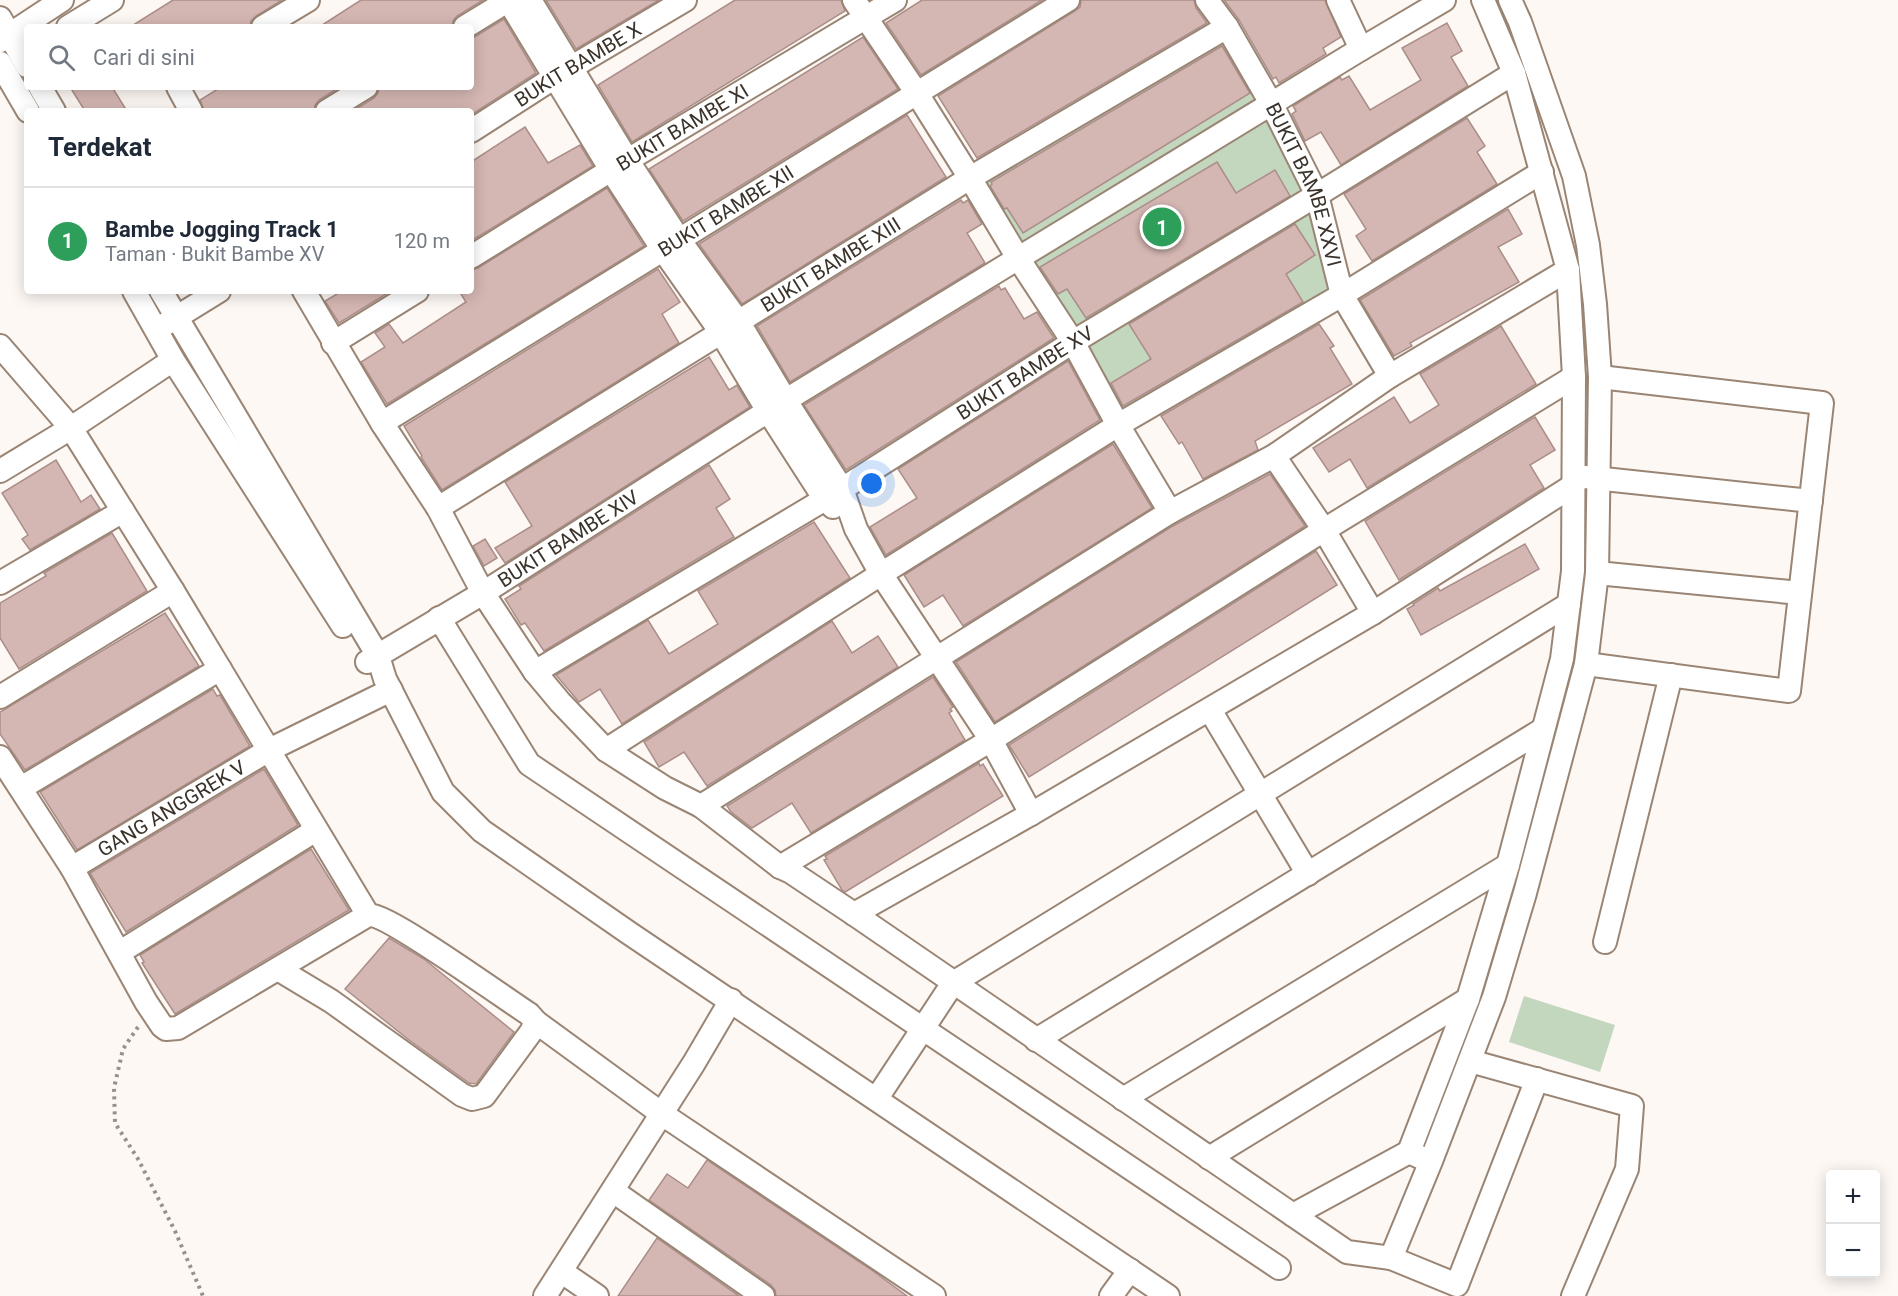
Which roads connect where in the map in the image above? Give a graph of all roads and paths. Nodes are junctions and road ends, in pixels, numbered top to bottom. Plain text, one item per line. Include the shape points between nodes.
1 (62, 0) edge
2 (112, 0) edge
3 (308, 0) edge
4 (508, 0) edge
5 (530, 0) edge
6 (685, 0) edge
7 (895, 0) edge
8 (1068, 0) edge
9 (1206, 0) edge
10 (1338, 0) edge
11 (1444, 0) edge
12 (1483, 0) edge
13 (1509, 0) edge
14 (860, 9) edge
15 (73, 24) edge
16 (268, 24) edge
17 (470, 24) edge
18 (1227, 27) junction
19 (3, 31) edge
20 (1361, 49) junction
21 (13, 62) edge
22 (563, 73) junction
23 (1514, 73) junction
24 (42, 90) edge
25 (180, 90) edge
26 (361, 90) edge
27 (916, 92) junction
28 (1272, 105) junction
29 (27, 108) edge
30 (52, 108) edge
31 (189, 108) edge
32 (332, 108) edge
33 (474, 129) edge
34 (619, 166) junction
35 (1542, 172) junction
36 (970, 177) junction
37 (1317, 195) junction
38 (671, 245) junction
39 (474, 255) edge
40 (1018, 258) junction
41 (1568, 270) junction
42 (137, 294) edge
43 (163, 294) edge
44 (214, 294) edge
45 (306, 294) edge
46 (412, 294) edge
47 (1342, 295) junction
48 (177, 317) junction
49 (729, 326) junction
50 (157, 329) junction
51 (1073, 342) junction
52 (333, 343) junction
53 (2, 352) edge
54 (174, 360) junction
55 (1390, 376) junction
56 (1574, 377) junction
57 (1600, 377) junction
58 (777, 406) junction
59 (382, 423) junction
60 (1118, 426) junction
61 (71, 428) junction
62 (1274, 456) junction
63 (0, 471) edge
64 (1599, 479) junction
65 (1574, 481) junction
66 (833, 494) junction
67 (1810, 501) junction
68 (438, 508) junction
69 (123, 511) junction
70 (1170, 512) junction
71 (1324, 530) junction
72 (1597, 573) junction
73 (881, 574) junction
74 (0, 583) edge
75 (173, 591) junction
76 (483, 593) junction
77 (1800, 593) junction
78 (1569, 604) junction
79 (1372, 613) junction
80 (439, 618) junction
81 (372, 659) junction
82 (938, 659) junction
83 (1586, 664) junction
84 (220, 669) junction
85 (535, 672) junction
86 (1671, 675) junction
87 (388, 684) junction
88 (0, 697) edge
89 (1210, 710) junction
90 (1542, 730) junction
91 (991, 740) junction
92 (269, 750) junction
93 (606, 750) junction
94 (0, 757) edge
95 (21, 788) junction
96 (1260, 793) junction
97 (701, 806) junction
98 (1031, 814) junction
99 (316, 830) junction
100 (1508, 865) junction
101 (72, 867) junction
102 (780, 867) junction
103 (1308, 874) junction
104 (854, 914) junction
105 (368, 915) junction
106 (1605, 942) dead end
107 (120, 952) junction
108 (278, 969) junction
109 (953, 983) junction
110 (1468, 999) junction
111 (731, 1000) junction
112 (146, 1002) junction
113 (536, 1022) junction
114 (922, 1029) junction
115 (1036, 1040) junction
116 (1470, 1061) junction
117 (1537, 1080) junction
118 (877, 1098) junction
119 (1124, 1099) junction
120 (662, 1114) junction
121 (1409, 1152) junction
122 (1209, 1158) junction
123 (1431, 1161) junction
124 (613, 1191) junction
125 (1293, 1215) junction
126 (1391, 1258) junction
127 (1279, 1268) dead end
128 (562, 1272) junction
129 (1123, 1288) edge
130 (203, 1296) edge
131 (545, 1296) edge
132 (597, 1296) edge
133 (763, 1296) edge
134 (934, 1296) edge
135 (1168, 1296) edge
136 (1573, 1296) edge

1 - 19 street
2 - 15 street
3 - 16 street
4 - 17 street
4 - 22 street
5 - 22 street
6 - 22 street, BUKIT BAMBE X
7 - 14 street, BUKIT BAMBE XI
8 - 27 street, BUKIT BAMBE XII
9 - 18 street, BUKIT BAMBE XXVI
10 - 20 street
11 - 20 street, BUKIT BAMBE XIV
12 - 23 street
13 - 57 street via 1528,42 1574,176 1589,257
14 - 27 street
14 - 34 street, BUKIT BAMBE XI
18 - 28 street, BUKIT BAMBE XXVI
18 - 36 street, BUKIT BAMBE XIII
19 - 21 street
20 - 28 street, BUKIT BAMBE XIV
21 - 29 street
22 - 33 street, BUKIT BAMBE X
22 - 34 street
23 - 35 street
23 - 37 street, BUKIT BAMBE XV
24 - 30 street
25 - 31 street
26 - 32 street
27 - 36 street
27 - 38 street, BUKIT BAMBE XII
28 - 37 street, BUKIT BAMBE XXVI
28 - 40 street, BUKIT BAMBE XIV
34 - 38 street
34 - 39 street, BUKIT BAMBE XI
35 - 41 street
35 - 47 street
36 - 40 street
36 - 49 street, BUKIT BAMBE XIII
37 - 47 street, BUKIT BAMBE XXVI
37 - 51 street, BUKIT BAMBE XV
38 - 49 street
38 - 59 street, BUKIT BAMBE XII
40 - 51 street
40 - 58 street, BUKIT BAMBE XIV
41 - 55 street
41 - 56 street
42 - 50 street
43 - 48 street
44 - 48 street
45 - 52 street
46 - 52 street
47 - 55 street, BUKIT BAMBE XXVI
47 - 60 street
48 - 50 street
48 - 81 street
49 - 58 street
49 - 68 street, BUKIT BAMBE XIII
50 - 54 street
51 - 60 street
51 - 66 street, BUKIT BAMBE XV
52 - 59 street
53 - 61 street
54 - 61 street
54 - 81 street
55 - 62 street
56 - 65 street
56 - 71 street
57 - 64 street
57 - 67 street via 1821,403
58 - 66 street
58 - 76 street, BUKIT BAMBE XIV
59 - 68 street
60 - 70 street
60 - 73 street
61 - 63 street
61 - 69 street
62 - 70 street
62 - 71 street
64 - 65 street
64 - 67 street
64 - 72 street
65 - 78 street
65 - 79 street
66 - 73 street
66 - 85 street, BUKIT BAMBE XV
67 - 77 street
68 - 76 street
69 - 74 street
69 - 75 street
70 - 82 street
71 - 79 street
71 - 91 street
72 - 77 street
72 - 83 street
73 - 82 street
73 - 93 street
75 - 84 street
75 - 88 street
76 - 80 street, BUKIT BAMBE XIV
76 - 85 street
77 - 86 street via 1789,691
78 - 90 street via 1562,659
78 - 96 street
79 - 89 street
80 - 81 street, BUKIT BAMBE XIV
80 - 114 street via 529,764
81 - 87 street
82 - 91 street
82 - 97 street
83 - 86 street
83 - 116 street via 1525,893
84 - 92 street
84 - 95 street
85 - 93 street
86 - 106 street
87 - 92 street, GANG ANGGREK V
87 - 111 street via 442,792 482,831
89 - 96 street
89 - 98 street
90 - 100 street
90 - 103 street
91 - 98 street
91 - 102 street
92 - 99 street
92 - 101 street, GANG ANGGREK V
93 - 97 street via 664,788
94 - 95 street
95 - 101 street
96 - 103 street
96 - 109 street
97 - 102 street
98 - 104 street
99 - 105 street
99 - 107 street
100 - 110 street
100 - 119 street
101 - 107 street
102 - 104 street
103 - 115 street
104 - 109 street
105 - 108 street
105 - 113 street via 374,914 407,933
107 - 112 street
108 - 112 street via 173,1029 162,1026
108 - 113 street via 472,1099 484,1096
109 - 114 street
109 - 115 street
110 - 121 street
110 - 122 street
111 - 118 street
111 - 120 street
112 - 130 path via 137,1031 123,1049 114,1088 115,1123 175,1231
113 - 120 street
114 - 118 street
114 - 127 street
115 - 119 street
116 - 117 street
116 - 123 street
117 - 126 street via 1457,1285
117 - 136 street via 1632,1106 1628,1169
118 - 129 street
119 - 122 street
120 - 124 street
120 - 134 street
121 - 123 street
121 - 125 street
122 - 125 street
123 - 126 street
124 - 128 street
124 - 133 street
125 - 126 street via 1347,1252
128 - 131 street
128 - 132 street
129 - 135 street

